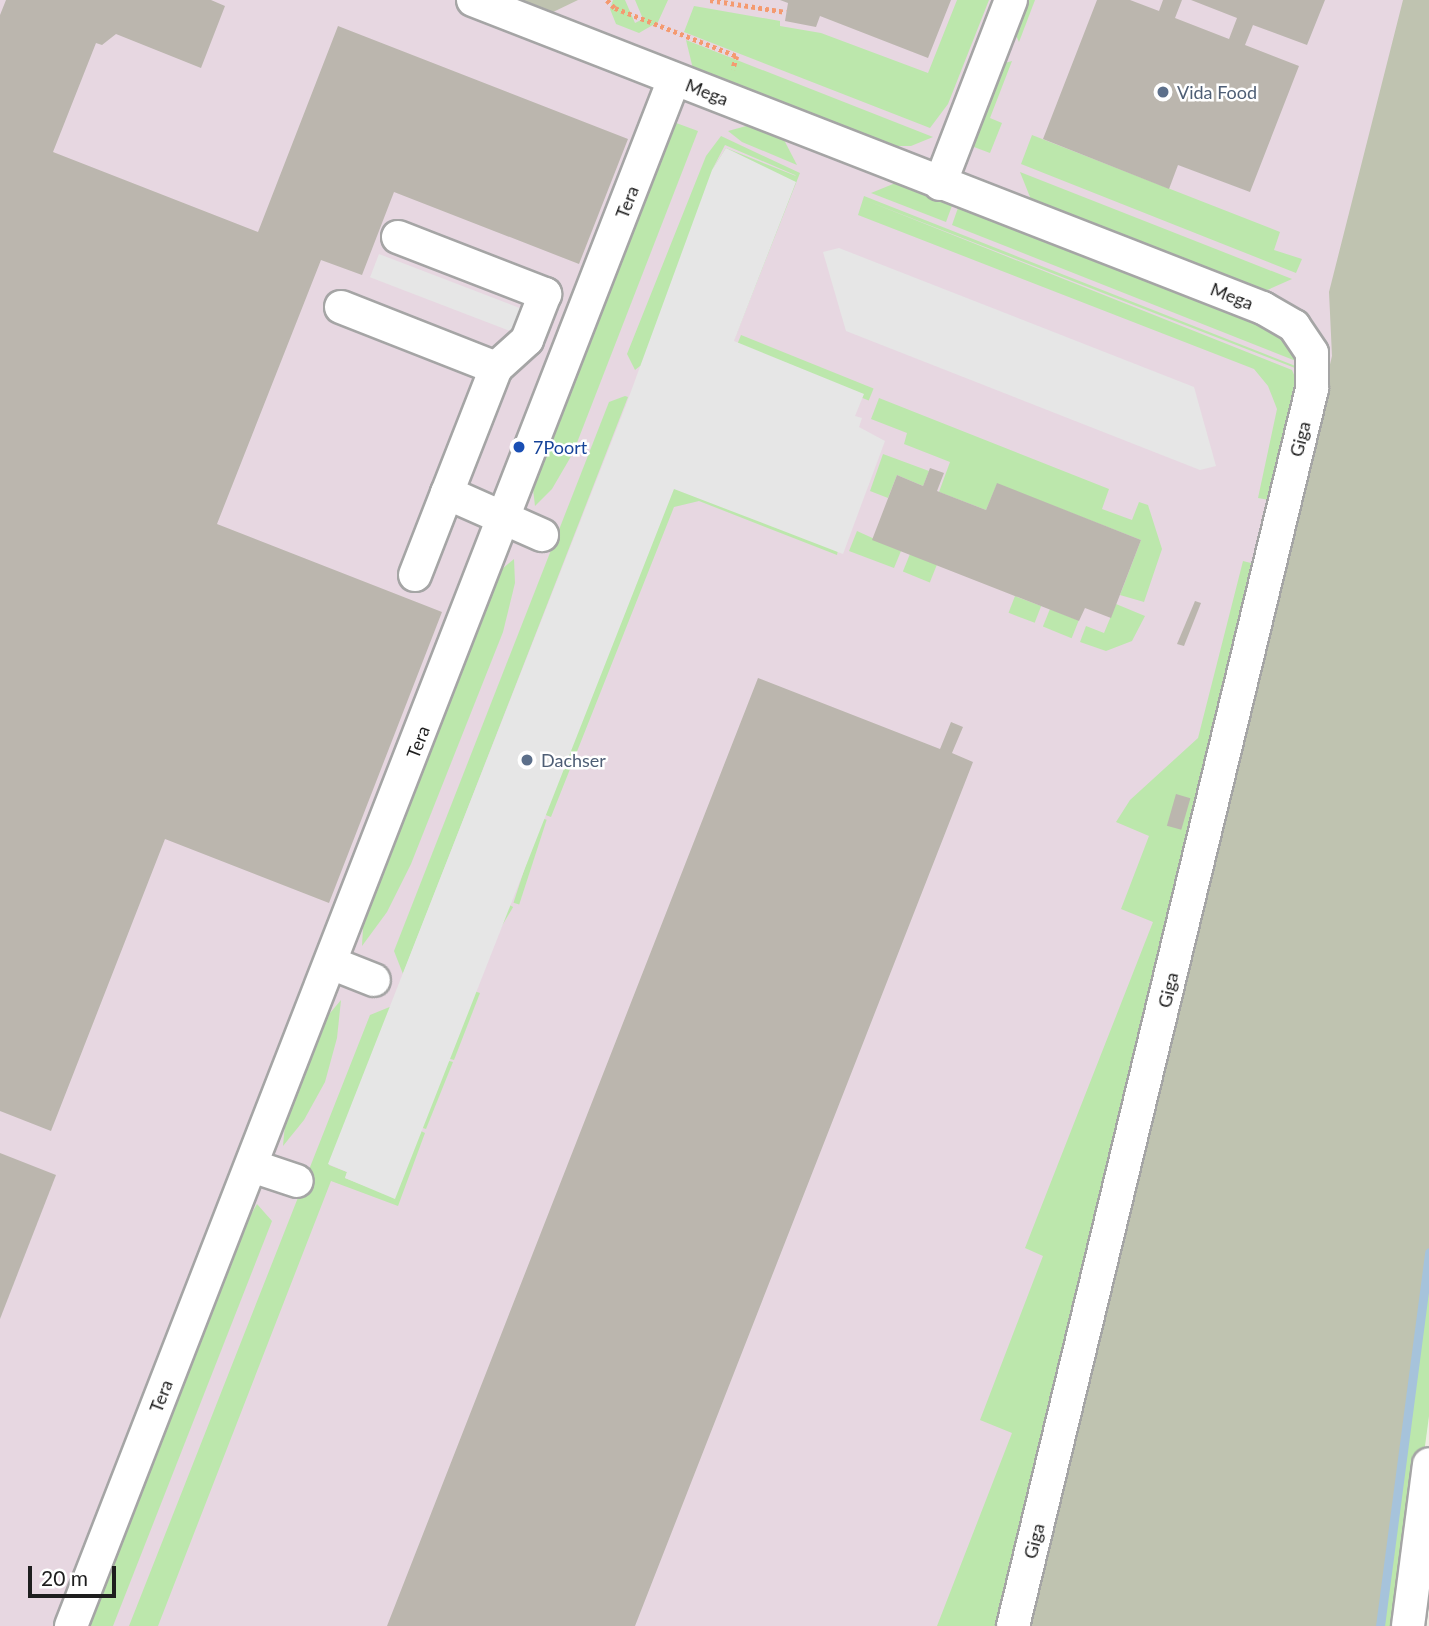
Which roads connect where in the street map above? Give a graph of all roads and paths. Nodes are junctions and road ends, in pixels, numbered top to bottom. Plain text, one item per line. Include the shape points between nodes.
1 (473, 0) edge
2 (607, 0) edge
3 (710, 0) edge
4 (1011, 0) edge
5 (786, 12) dead end
6 (674, 79) junction
7 (724, 98) junction
8 (940, 184) junction
9 (398, 237) dead end
10 (341, 307) dead end
11 (1312, 354) joint
12 (496, 368) junction
13 (447, 494) junction
14 (505, 520) junction
15 (542, 535) dead end
16 (415, 575) dead end
17 (331, 963) junction
18 (374, 980) dead end
19 (252, 1166) junction
20 (298, 1181) dead end
21 (1429, 1464) edge
22 (71, 1626) edge
23 (1013, 1626) edge
24 (1408, 1626) edge

1 - 6 street, Mega
2 - 7 path via 615,8 737,56
3 - 5 path
4 - 8 street
6 - 7 street, Mega
6 - 14 street, Tera
7 - 8 street, Mega
8 - 11 street, Mega via 1264,308 1294,326
9 - 12 street via 545,294 527,340
10 - 12 street
11 - 23 street, Giga via 1312,389
12 - 13 street
13 - 14 street
13 - 16 street
14 - 15 street
14 - 17 street, Tera
17 - 18 street
17 - 19 street, Tera
19 - 20 street
19 - 22 street, Tera
21 - 24 street

